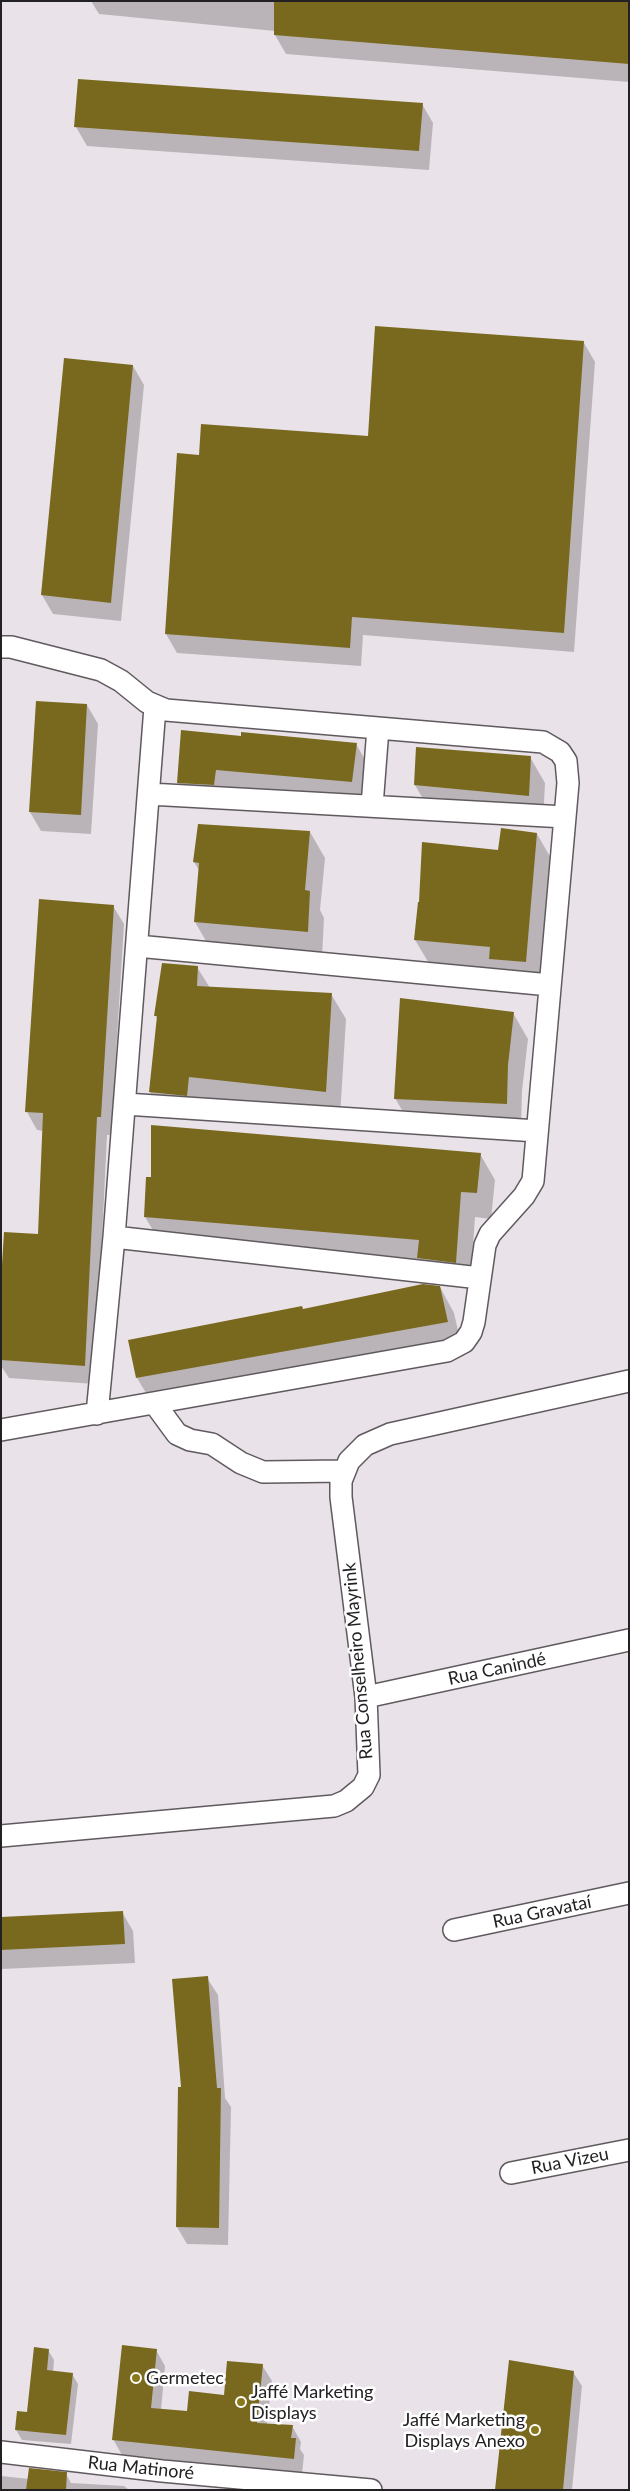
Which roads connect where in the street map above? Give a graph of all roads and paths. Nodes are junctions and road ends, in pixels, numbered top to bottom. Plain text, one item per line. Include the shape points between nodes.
1 (1, 647) edge
2 (156, 707) junction
3 (378, 728) junction
4 (149, 794) junction
5 (372, 806) junction
6 (565, 817) junction
7 (137, 946) junction
8 (550, 985) junction
9 (125, 1104) junction
10 (537, 1131) junction
11 (114, 1238) junction
12 (480, 1278) junction
13 (629, 1381) edge
14 (154, 1404) junction
15 (98, 1414) junction
16 (1, 1430) edge
17 (345, 1471) junction
18 (629, 1640) edge
19 (366, 1698) junction
20 (1, 1836) edge
21 (629, 1893) edge
22 (454, 1930) dead end
23 (629, 2150) edge
24 (511, 2173) dead end
25 (1, 2452) edge
26 (164, 2480) edge
27 (256, 2484) edge
28 (372, 2490) edge

1 - 2 street via 101,670
2 - 3 street
2 - 4 street
3 - 5 street
3 - 6 street via 543,742 552,746 566,761 568,770
4 - 5 street
4 - 7 street
5 - 6 street
6 - 8 street
7 - 8 street
7 - 9 street
8 - 10 street
9 - 10 street
9 - 11 street
10 - 12 street via 530,1188 490,1234
11 - 12 street
11 - 15 street
12 - 14 street via 471,1332 456,1348
13 - 17 street, Rua Conselheiro Mayrink via 390,1434 365,1445 349,1461
14 - 15 street
14 - 17 street via 177,1434 212,1444 240,1463 263,1472
15 - 16 street
17 - 19 street, Rua Conselheiro Mayrink via 341,1497
18 - 19 street, Rua Canindé
19 - 20 street, Rua Conselheiro Mayrink via 369,1775 363,1787 334,1806
21 - 22 street, Rua Gravataí
23 - 24 street, Rua Vizeu
25 - 26 street, Rua Matinoré
26 - 27 street, Rua Matinoré
27 - 28 street, Rua Matinoré

